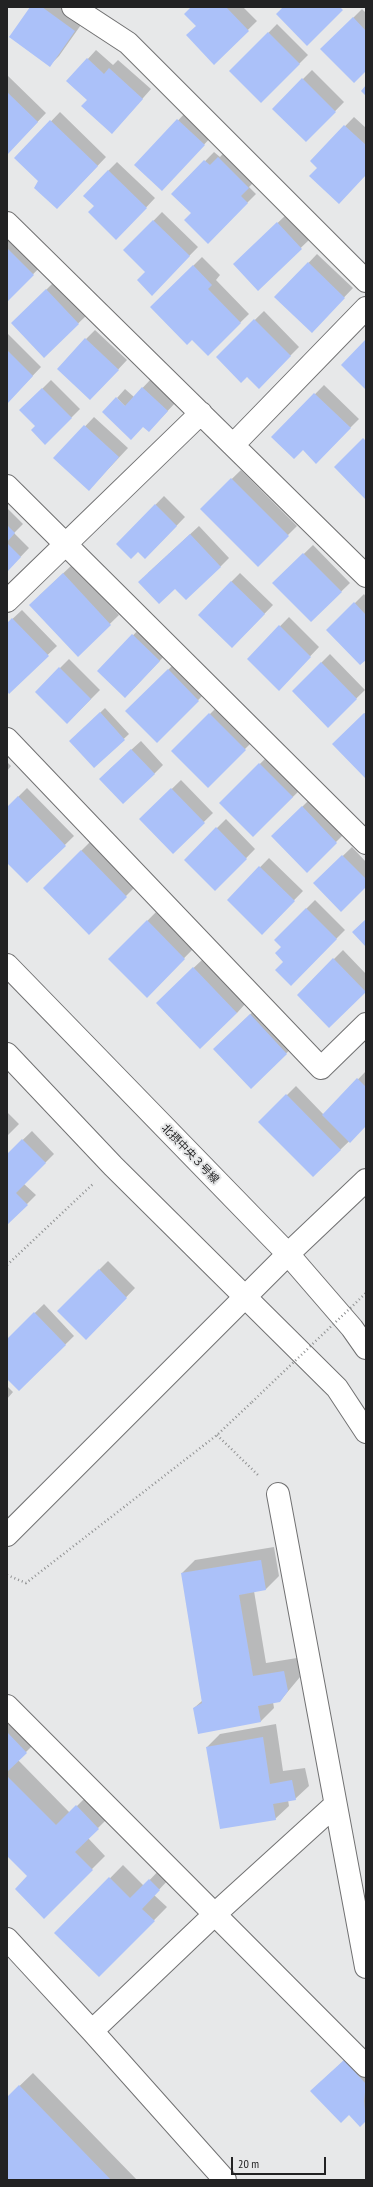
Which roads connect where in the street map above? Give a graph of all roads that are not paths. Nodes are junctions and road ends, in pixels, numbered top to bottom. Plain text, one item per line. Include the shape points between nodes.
1 (73, 7) edge
2 (7, 223) edge
3 (366, 281) edge
4 (366, 308) edge
5 (201, 414) junction
6 (233, 445) junction
7 (7, 486) edge
8 (64, 545) junction
9 (366, 576) edge
10 (7, 601) edge
11 (7, 739) edge
12 (366, 843) edge
13 (7, 965) edge
14 (366, 1024) edge
15 (7, 1054) edge
16 (366, 1180) edge
17 (288, 1254) junction
18 (244, 1298) junction
19 (366, 1348) edge
20 (366, 1432) edge
21 (278, 1494) road end
22 (7, 1535) edge
23 (7, 1706) edge
24 (335, 1805) junction
25 (215, 1914) junction
26 (7, 1939) edge
27 (366, 1966) edge
28 (92, 2031) junction
29 (366, 2066) edge
30 (225, 2180) edge

1 - 3 street via 128,42
2 - 5 street
4 - 6 street
5 - 6 street
5 - 8 street
6 - 9 street
7 - 8 street
8 - 10 street
8 - 12 street
11 - 14 street via 321,1068
13 - 17 street, 北摂中央３号線
15 - 18 street
16 - 17 street
17 - 18 street
17 - 19 street, 北摂中央３号線
18 - 20 street via 337,1388
18 - 22 street
21 - 24 street
23 - 25 street
24 - 25 street
24 - 27 street
25 - 28 street
25 - 29 street
26 - 28 street
28 - 30 street

